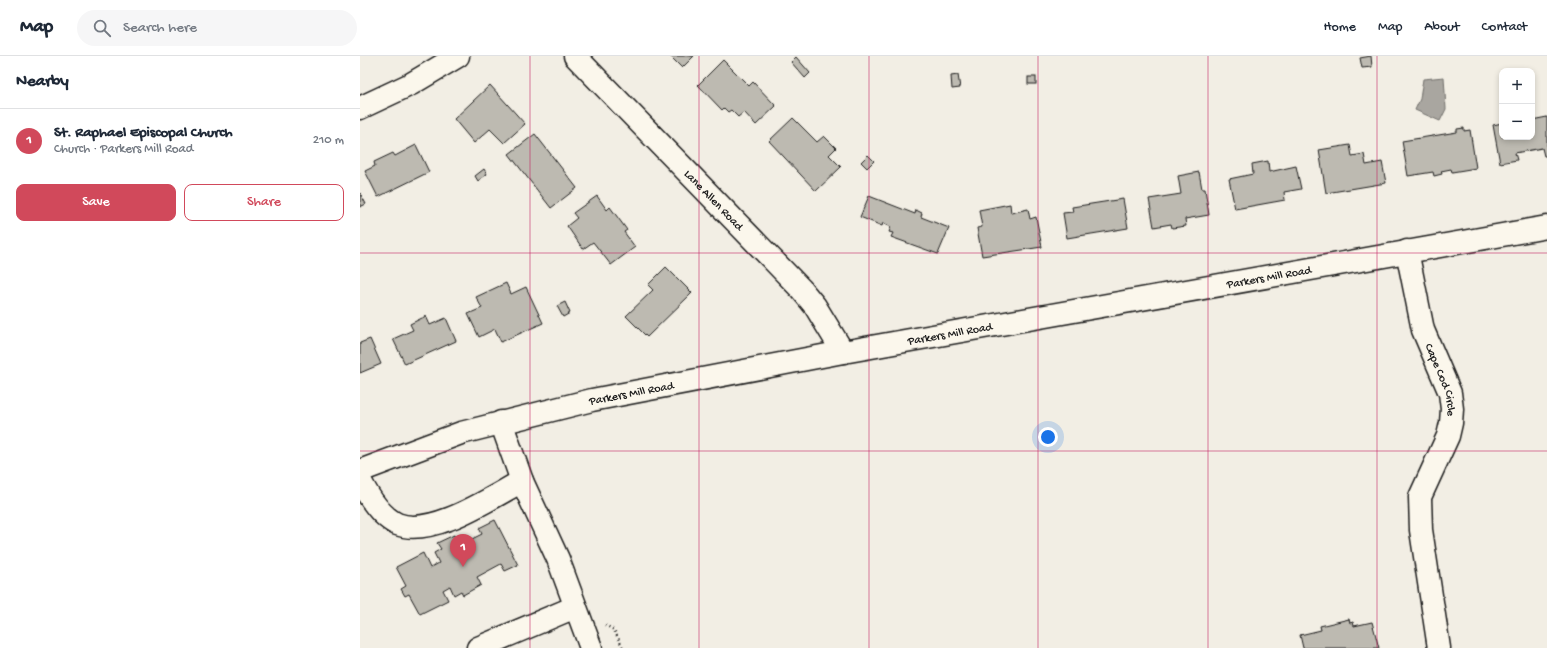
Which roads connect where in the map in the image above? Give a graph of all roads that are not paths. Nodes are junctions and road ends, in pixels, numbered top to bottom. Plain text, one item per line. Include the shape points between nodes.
1 (458, 56) edge
2 (575, 56) edge
3 (360, 108) edge
4 (1547, 227) edge
5 (1407, 251) junction
6 (843, 352) junction
7 (501, 422) junction
8 (360, 471) edge
9 (360, 480) edge
10 (522, 481) junction
11 (575, 607) junction
12 (478, 648) edge
13 (591, 648) edge
14 (1439, 648) edge

1 - 3 main road via 412,84
2 - 6 main road, Lane Allen Road via 801,289 815,306
4 - 5 main road, Parkers Mill Road
5 - 6 main road, Parkers Mill Road
5 - 14 main road, Cape Cod Circle via 1423,330 1450,393 1452,409 1452,423 1448,436 1420,497 1421,530
6 - 7 main road, Parkers Mill Road via 592,400
7 - 8 main road, Parkers Mill Road via 454,435
7 - 10 main road
9 - 10 main road via 379,510 398,524 422,527 460,516
10 - 11 main road via 558,559
11 - 12 main road
11 - 13 main road

